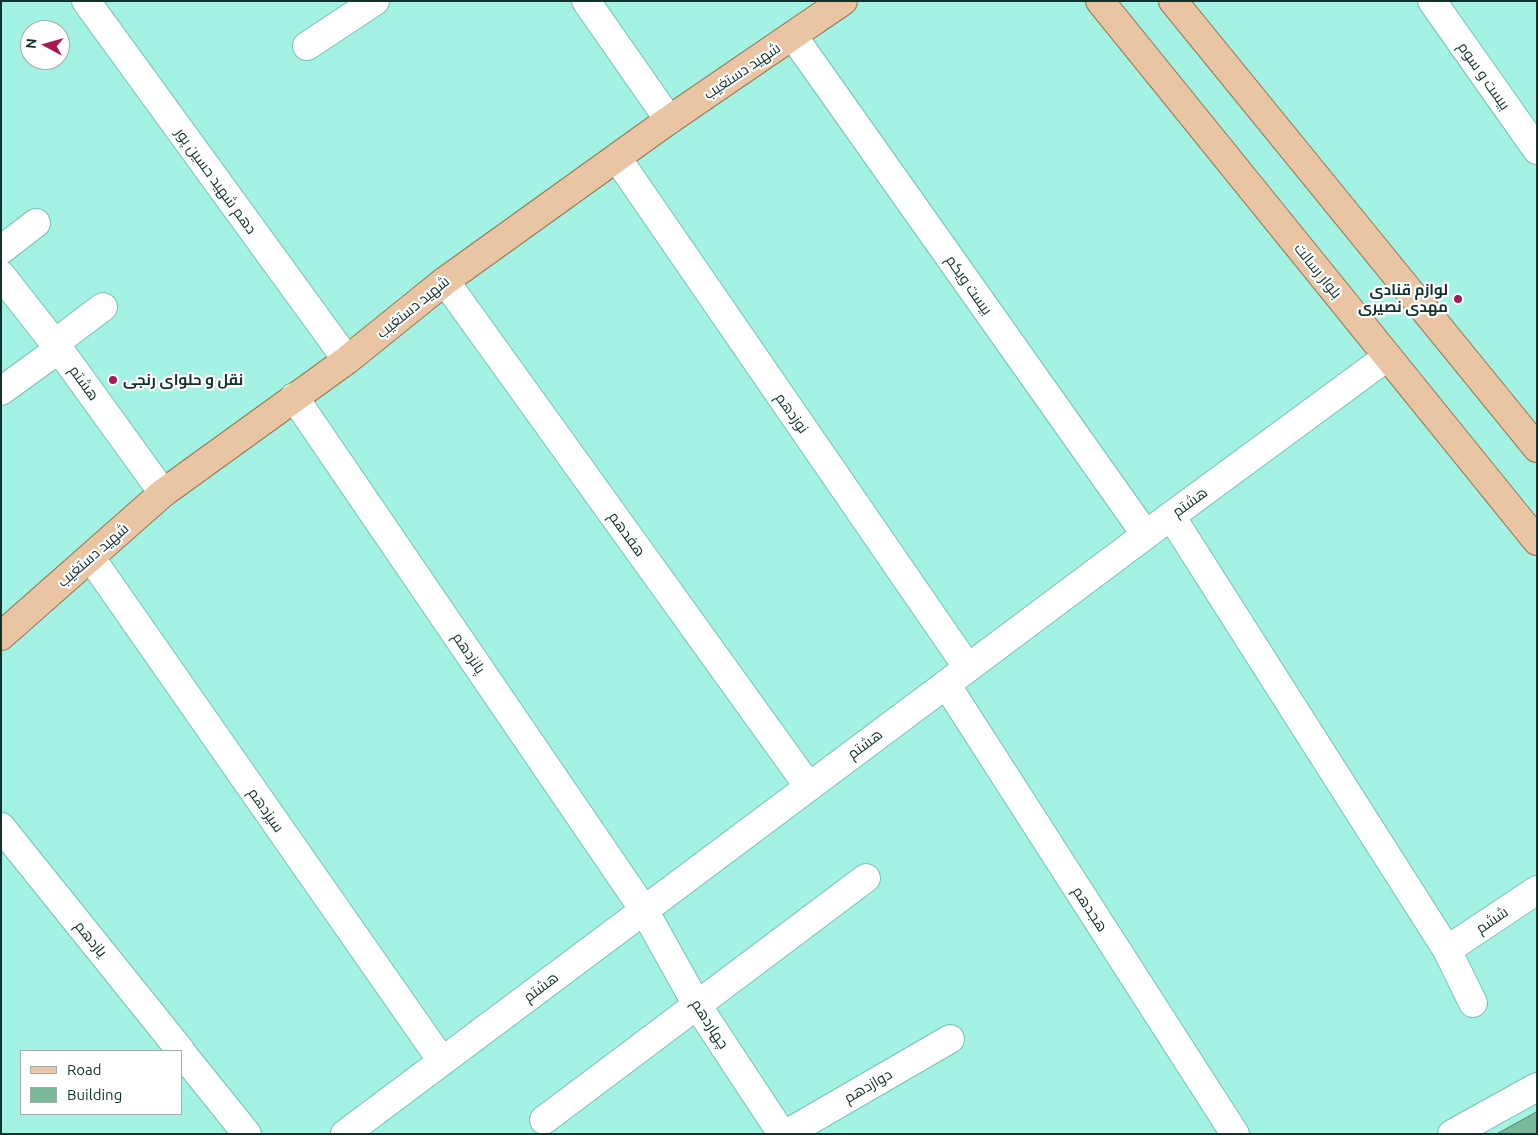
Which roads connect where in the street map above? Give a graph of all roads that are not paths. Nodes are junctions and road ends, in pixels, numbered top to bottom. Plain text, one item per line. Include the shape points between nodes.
1 (86, 1) edge
2 (375, 1) edge
3 (586, 1) edge
4 (843, 1) edge
5 (1100, 1) edge
6 (1173, 1) edge
7 (1432, 1) edge
8 (793, 36) junction
9 (307, 46) dead end
10 (669, 120) junction
11 (1537, 150) edge
12 (617, 158) junction
13 (36, 223) dead end
14 (1, 250) edge
15 (1, 275) edge
16 (445, 281) junction
17 (103, 308) dead end
18 (57, 346) junction
19 (1387, 357) junction
20 (347, 360) junction
21 (1, 391) edge
22 (294, 397) junction
23 (1537, 448) edge
24 (163, 493) junction
25 (1171, 516) junction
26 (1146, 535) junction
27 (1537, 541) edge
28 (91, 558) junction
29 (1, 636) edge
30 (968, 668) junction
31 (946, 684) junction
32 (809, 786) junction
33 (1, 827) edge
34 (866, 878) dead end
35 (1537, 890) edge
36 (644, 910) junction
37 (1447, 950) junction
38 (1473, 1003) dead end
39 (697, 1005) junction
40 (950, 1038) dead end
41 (179, 1050) edge
42 (182, 1053) edge
43 (442, 1061) junction
44 (1537, 1087) edge
45 (544, 1120) dead end
46 (247, 1134) edge
47 (345, 1134) edge
48 (782, 1134) edge
49 (786, 1134) edge
50 (1235, 1134) edge
51 (1452, 1134) edge

1 - 20 street, دهم شهید حسین پور
2 - 9 street
3 - 10 street
4 - 8 main road, شهید دستغیب
5 - 19 main road, بلوار رسالت
6 - 23 main road
7 - 11 street, بیست و سوم
8 - 10 main road, شهید دستغیب
8 - 26 street, بیست ویکم
10 - 12 main road, شهید دستغیب
12 - 16 main road, شهید دستغیب
12 - 30 street, نوزدهم
13 - 14 street
15 - 18 street, هشتم
16 - 20 main road, شهید دستغیب
16 - 32 street, هفدهم
17 - 18 street
18 - 21 street
18 - 24 street, هشتم
19 - 25 street, هشتم
19 - 27 main road, بلوار رسالت
20 - 22 main road, شهید دستغیب
22 - 24 main road, شهید دستغیب
22 - 36 street, پانزدهم
24 - 28 main road, شهید دستغیب
25 - 26 street, هشتم
25 - 37 street
26 - 30 street, هشتم
28 - 29 main road, شهید دستغیب
28 - 43 street, سیزدهم
30 - 31 street, هشتم
31 - 32 street, هشتم
31 - 50 street, هجدهم
32 - 36 street, هشتم
33 - 41 street, یازدهم
34 - 39 street
35 - 37 street, ششم
36 - 39 street, چهاردهم
36 - 43 street, هشتم
37 - 38 street
39 - 45 street
39 - 48 street, چهاردهم
40 - 49 street, دوازدهم
42 - 46 street, یازدهم
43 - 47 street, هشتم
44 - 51 street

